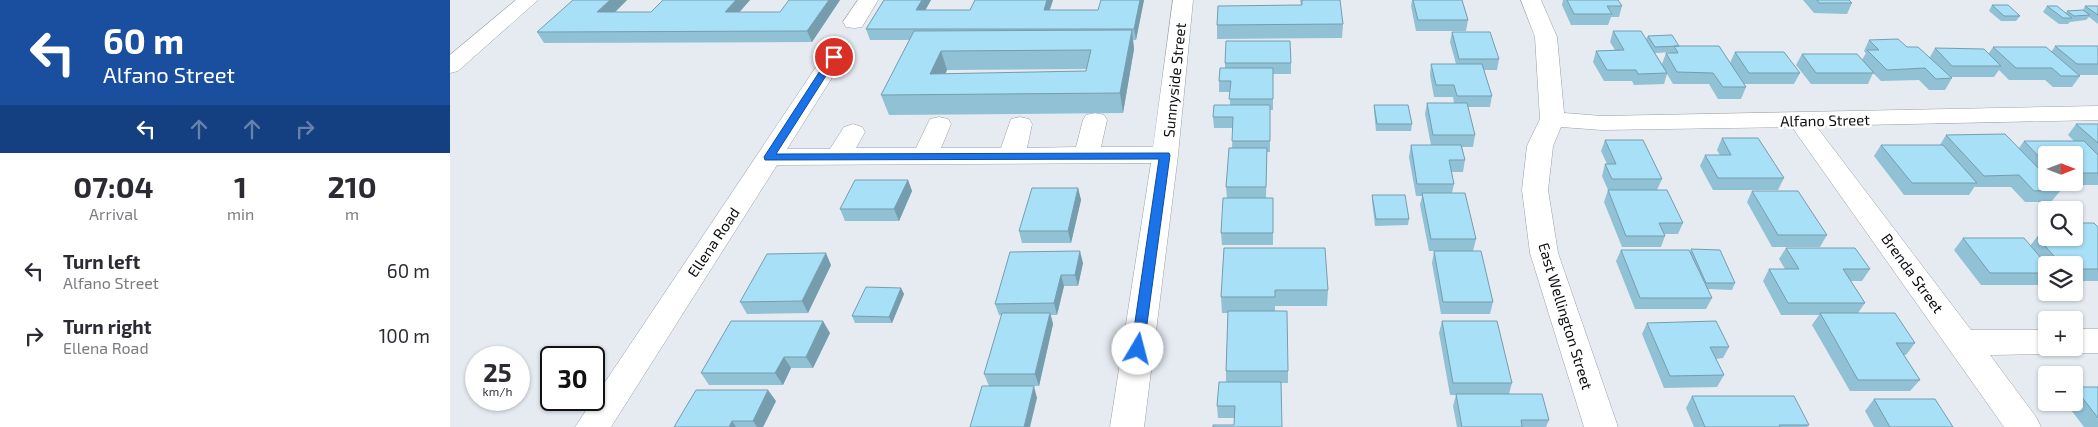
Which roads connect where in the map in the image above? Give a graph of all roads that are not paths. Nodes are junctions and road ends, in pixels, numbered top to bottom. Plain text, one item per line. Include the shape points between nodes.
1 (528, 0) edge
2 (868, 0) edge
3 (1182, 0) edge
4 (1530, 0) edge
5 (854, 22) dead end
6 (834, 57) dead end
7 (450, 66) edge
8 (2098, 113) edge
9 (1552, 119) junction
10 (1095, 120) dead end
11 (1800, 121) junction
12 (939, 124) dead end
13 (1020, 124) dead end
14 (853, 132) dead end
15 (1165, 155) junction
16 (925, 156) junction
17 (1012, 156) junction
18 (1086, 156) junction
19 (769, 157) junction
20 (838, 157) junction
21 (2083, 341) edge
22 (2098, 341) edge
23 (2038, 342) edge
24 (1964, 343) junction
25 (592, 427) edge
26 (1127, 427) edge
27 (1601, 427) edge
28 (2024, 427) edge

1 - 7 street
2 - 5 street
3 - 15 street, Sunnyside Street
4 - 9 street, East Wellington Street via 1546,37
6 - 19 street, Ellena Road
8 - 11 street, Alfano Street
9 - 11 street, Alfano Street via 1602,123
9 - 27 street, East Wellington Street via 1540,146 1535,190 1544,252
10 - 18 street
11 - 24 street, Brenda Street
12 - 16 street
13 - 17 street
14 - 20 street
15 - 18 street
15 - 26 street, Sunnyside Street
16 - 17 street
16 - 20 street
17 - 18 street
19 - 20 street
19 - 25 street, Ellena Road
21 - 22 street
23 - 24 street
24 - 28 street, Brenda Street

